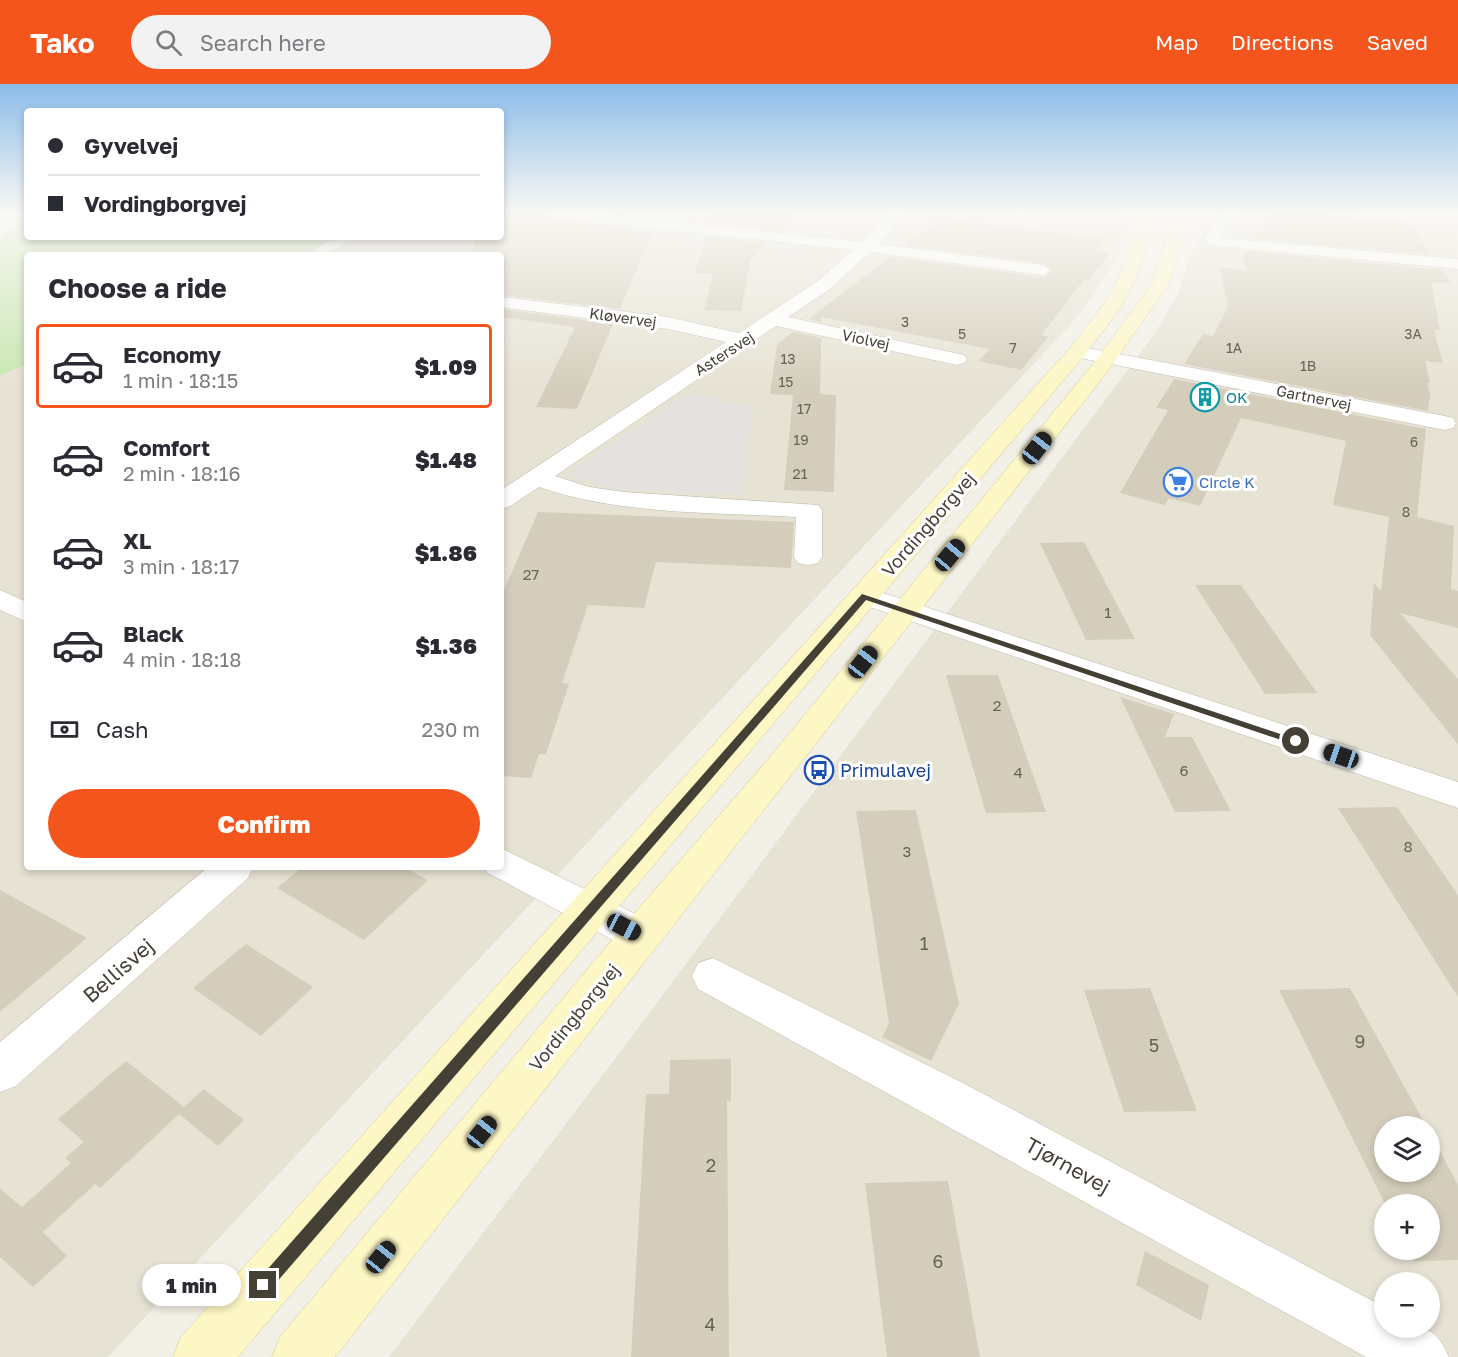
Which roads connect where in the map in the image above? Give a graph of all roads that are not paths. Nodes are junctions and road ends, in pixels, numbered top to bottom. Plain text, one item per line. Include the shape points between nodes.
1 (838, 272) edge
2 (1133, 272) edge
3 (1164, 272) edge
4 (504, 302) edge
5 (775, 320) junction
6 (743, 340) junction
7 (1092, 355) junction
8 (957, 359) dead end
9 (1445, 423) dead end
10 (537, 478) junction
11 (504, 499) edge
12 (808, 557) dead end
13 (865, 596) junction
14 (0, 598) edge
15 (904, 610) junction
16 (24, 611) edge
17 (1458, 795) edge
18 (504, 865) edge
19 (231, 870) edge
20 (591, 909) junction
21 (640, 935) junction
22 (713, 976) dead end
23 (0, 1071) edge
24 (201, 1357) edge
25 (300, 1357) edge
26 (1422, 1357) edge

1 - 5 street, Astersvej
2 - 7 main road, Vordingborgvej
3 - 7 main road, Vordingborgvej via 1160,284
4 - 6 street, Kløvervej via 668,323
5 - 6 street, Astersvej
5 - 8 street, Violvej
6 - 10 street, Astersvej
7 - 9 street, Gartnervej
7 - 13 main road, Vordingborgvej
7 - 15 main road, Vordingborgvej via 996,500
10 - 11 street, Astersvej
10 - 12 street via 585,494 624,500 809,510
13 - 15 street
13 - 20 main road, Vordingborgvej
14 - 16 street
15 - 17 street
15 - 21 main road, Vordingborgvej via 782,766
18 - 20 street
19 - 23 street, Bellisvej
20 - 21 street
20 - 24 main road, Vordingborgvej
21 - 25 main road, Vordingborgvej
22 - 26 street, Tjørnevej

